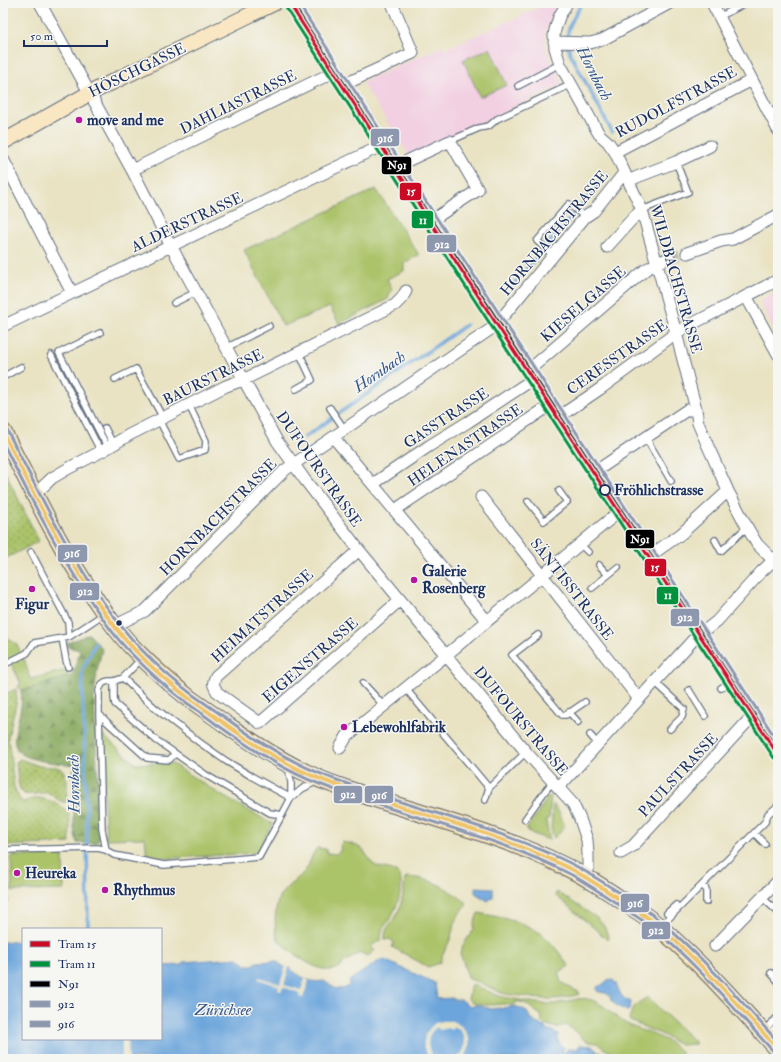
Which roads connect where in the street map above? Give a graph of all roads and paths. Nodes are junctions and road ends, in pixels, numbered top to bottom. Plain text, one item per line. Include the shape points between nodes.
1 (40, 3) edge
2 (274, 3) edge
3 (292, 3) edge
4 (392, 3) edge
5 (567, 3) edge
6 (670, 3) edge
7 (712, 3) edge
8 (746, 3) edge
9 (719, 17) junction
10 (563, 42) junction
11 (560, 64) junction
12 (336, 70) junction
13 (752, 80) junction
14 (345, 84) junction
15 (572, 84) junction
16 (518, 86) dead end
17 (90, 93) junction
18 (778, 130) edge
19 (450, 140) junction
20 (3, 142) edge
21 (383, 145) junction
22 (710, 146) dead end
23 (615, 152) junction
24 (3, 159) edge
25 (676, 162) junction
26 (398, 166) junction
27 (132, 170) junction
28 (627, 177) junction
29 (642, 210) junction
30 (583, 215) junction
31 (778, 215) edge
32 (432, 220) junction
33 (171, 246) junction
34 (607, 247) dead end
35 (551, 253) junction
36 (687, 253) tunnel mouth
37 (669, 258) tunnel mouth
38 (657, 263) junction
39 (778, 280) edge
40 (406, 290) dead end
41 (196, 292) junction
42 (72, 293) junction
43 (746, 296) junction
44 (174, 303) dead end
45 (498, 322) junction
46 (3, 326) edge
47 (270, 326) dead end
48 (100, 333) dead end
49 (676, 333) junction
50 (226, 348) junction
51 (299, 352) junction
52 (778, 354) edge
53 (51, 355) dead end
54 (21, 367) dead end
55 (532, 374) junction
56 (3, 376) edge
57 (115, 379) dead end
58 (243, 380) junction
59 (296, 389) dead end
60 (552, 404) junction
61 (189, 405) junction
62 (696, 409) junction
63 (331, 410) dead end
64 (560, 416) junction
65 (161, 419) junction
66 (105, 428) dead end
67 (345, 430) junction
68 (3, 432) edge
69 (334, 438) junction
70 (646, 438) junction
71 (107, 448) junction
72 (294, 464) junction
73 (596, 471) junction
74 (671, 481) dead end
75 (373, 484) junction
76 (559, 491) dead end
77 (728, 491) junction
78 (34, 495) junction
79 (481, 497) dead end
80 (528, 501) dead end
81 (395, 510) junction
82 (621, 510) junction
83 (746, 527) junction
84 (715, 540) dead end
85 (358, 550) junction
86 (31, 552) dead end
87 (651, 555) junction
88 (777, 560) edge
89 (599, 565) dead end
90 (618, 567) dead end
91 (541, 575) junction
92 (608, 575) junction
93 (592, 588) dead end
94 (400, 600) junction
95 (109, 619) junction
96 (487, 621) junction
97 (702, 633) junction
98 (538, 635) dead end
99 (69, 637) junction
100 (62, 638) junction
101 (446, 655) junction
102 (143, 657) junction
103 (5, 664) dead end
104 (68, 667) dead end
105 (123, 678) junction
106 (114, 681) junction
107 (733, 681) junction
108 (655, 682) junction
109 (363, 683) dead end
110 (721, 688) dead end
111 (406, 689) junction
112 (689, 690) dead end
113 (639, 699) junction
114 (585, 702) dead end
115 (384, 706) junction
116 (236, 707) joint
117 (569, 712) junction
118 (99, 714) junction
119 (705, 716) dead end
120 (756, 716) junction
121 (578, 722) dead end
122 (670, 729) dead end
123 (590, 735) dead end
124 (598, 744) junction
125 (340, 748) dead end
126 (778, 751) edge
127 (526, 752) junction
128 (175, 754) junction
129 (288, 764) junction
130 (321, 780) junction
131 (555, 785) junction
132 (490, 788) junction
133 (290, 798) junction
134 (485, 800) dead end
135 (778, 806) edge
136 (282, 815) junction
137 (525, 819) dead end
138 (754, 833) junction
139 (766, 844) dead end
140 (3, 850) edge
141 (106, 850) junction
142 (621, 853) dead end
143 (585, 877) junction
144 (778, 882) edge
145 (702, 885) junction
146 (706, 902) dead end
147 (767, 902) dead end
148 (676, 905) dead end
149 (778, 912) edge
150 (663, 920) junction
151 (715, 946) dead end
152 (771, 973) dead end
153 (778, 981) edge
154 (778, 1017) edge
155 (769, 1031) edge
156 (778, 1049) edge

1 - 17 street, DUFOURSTRASSE
2 - 17 main road, HÖSCHGASSE
3 - 12 street
4 - 14 street via 413,53
5 - 10 street, WILDBACHSTRASSE via 555,30
6 - 10 street via 602,40 590,43
7 - 9 street
8 - 9 lane
9 - 13 street
10 - 11 street, WILDBACHSTRASSE via 556,55
11 - 15 street, WILDBACHSTRASSE
11 - 16 lane
12 - 14 street
12 - 27 street, DAHLIASTRASSE
13 - 18 street
13 - 23 street, RUDOLFSTRASSE
14 - 21 street
15 - 19 lane via 497,119 489,126
15 - 23 street, WILDBACHSTRASSE via 599,134
17 - 20 main road, HÖSCHGASSE
17 - 27 street, DUFOURSTRASSE
19 - 26 street
19 - 32 street via 478,190
21 - 26 street
21 - 33 street, ALDERSTRASSE
22 - 25 street
23 - 28 street, WILDBACHSTRASSE
24 - 42 street
25 - 28 street via 637,177
25 - 29 lane via 688,192
26 - 32 street
27 - 33 street, DUFOURSTRASSE
28 - 29 street, WILDBACHSTRASSE
28 - 30 street, HORNBACHSTRASSE via 594,211
29 - 34 street
29 - 38 street, WILDBACHSTRASSE
30 - 35 street, HORNBACHSTRASSE
30 - 35 lane via 569,204 537,241
31 - 36 street via 733,240 721,241
32 - 45 street
33 - 41 street, DUFOURSTRASSE
33 - 42 street, ALDERSTRASSE
35 - 45 street, HORNBACHSTRASSE
37 - 38 street, KIESELGASSE
38 - 49 street, WILDBACHSTRASSE
38 - 55 street, KIESELGASSE via 644,270
39 - 43 street, CERESSTRASSE
40 - 51 street, BAURSTRASSE via 395,305
41 - 44 lane
41 - 50 street, DUFOURSTRASSE
42 - 46 street, ALDERSTRASSE
43 - 49 street, CERESSTRASSE
43 - 52 street
45 - 55 street
45 - 67 street, HORNBACHSTRASSE
47 - 50 lane
48 - 71 lane via 59,353
49 - 62 street, WILDBACHSTRASSE
49 - 64 street, CERESSTRASSE
50 - 58 street, DUFOURSTRASSE
51 - 58 street, BAURSTRASSE
51 - 59 lane via 312,380
53 - 71 lane
54 - 56 lane
55 - 60 street
55 - 75 street, GASSTRASSE via 468,422
57 - 65 lane via 136,369
58 - 61 street, BAURSTRASSE
58 - 72 street, DUFOURSTRASSE via 277,441
60 - 64 street
60 - 81 street, HELENASTRASSE
61 - 65 street, BAURSTRASSE
61 - 65 lane via 206,441 205,450 179,459
62 - 70 street via 687,410
62 - 77 street, WILDBACHSTRASSE via 698,423
63 - 67 lane
64 - 73 street
65 - 71 street, BAURSTRASSE
66 - 71 lane
67 - 69 street, HORNBACHSTRASSE
68 - 78 main road
69 - 72 street, HORNBACHSTRASSE
69 - 75 street
70 - 73 street
70 - 74 lane
71 - 78 street, BAURSTRASSE via 52,478
72 - 85 street, DUFOURSTRASSE
72 - 95 street, HORNBACHSTRASSE via 145,611
73 - 82 street
75 - 81 street
76 - 80 lane via 567,502 544,521
77 - 83 street, WILDBACHSTRASSE
77 - 87 street via 681,534
78 - 95 main road via 72,565
79 - 91 street, SÄNTISSTRASSE
81 - 96 street
82 - 87 street
82 - 91 street via 584,548
83 - 84 lane via 720,551
83 - 88 street, WILDBACHSTRASSE via 757,544
85 - 94 street, DUFOURSTRASSE
85 - 116 street, HEIMATSTRASSE via 216,676 213,686
86 - 99 lane via 68,622
87 - 97 street
88 - 97 street via 761,572 717,621
89 - 92 lane
90 - 92 lane
91 - 96 street
91 - 113 street, SÄNTISSTRASSE
92 - 93 lane
94 - 101 street, DUFOURSTRASSE
94 - 116 street, EIGENSTRASSE via 260,723
95 - 99 lane
95 - 102 main road
96 - 101 street
97 - 107 street
97 - 108 street
98 - 117 lane via 512,655 562,715
99 - 100 lane
100 - 103 lane via 34,643 27,653
100 - 104 lane
101 - 111 street
101 - 127 street, DUFOURSTRASSE
102 - 105 lane
102 - 129 main road via 191,700
105 - 106 lane
105 - 133 lane via 155,708 198,742
106 - 118 lane via 105,682 100,687
106 - 128 lane via 115,704
107 - 110 lane
107 - 120 street
108 - 113 street
108 - 122 lane via 684,709 682,717
109 - 115 lane
111 - 115 street
111 - 132 lane
112 - 119 lane via 699,701
113 - 124 street
114 - 117 lane
115 - 125 street via 347,736
117 - 121 lane
118 - 128 lane via 147,758 169,760
118 - 141 lane via 102,830
120 - 126 street
120 - 142 street, PAULSTRASSE via 747,722 633,846
123 - 124 lane
124 - 131 street
127 - 131 street, DUFOURSTRASSE
127 - 132 lane
128 - 136 lane via 206,776 270,813
129 - 130 main road
129 - 133 lane
130 - 133 lane
130 - 143 main road via 499,838 566,866
131 - 137 lane via 546,790
131 - 143 street, DUFOURSTRASSE via 573,804 584,828 588,854
132 - 134 lane
133 - 136 lane
135 - 138 lane via 768,814 765,822
136 - 141 lane via 259,857 164,865
138 - 139 lane
138 - 145 lane
140 - 141 lane
143 - 150 main road via 644,915
144 - 151 street
145 - 146 lane via 706,889
145 - 150 lane
147 - 149 lane
148 - 150 lane
150 - 155 main road via 700,964
152 - 153 lane
154 - 155 lane
155 - 156 main road

